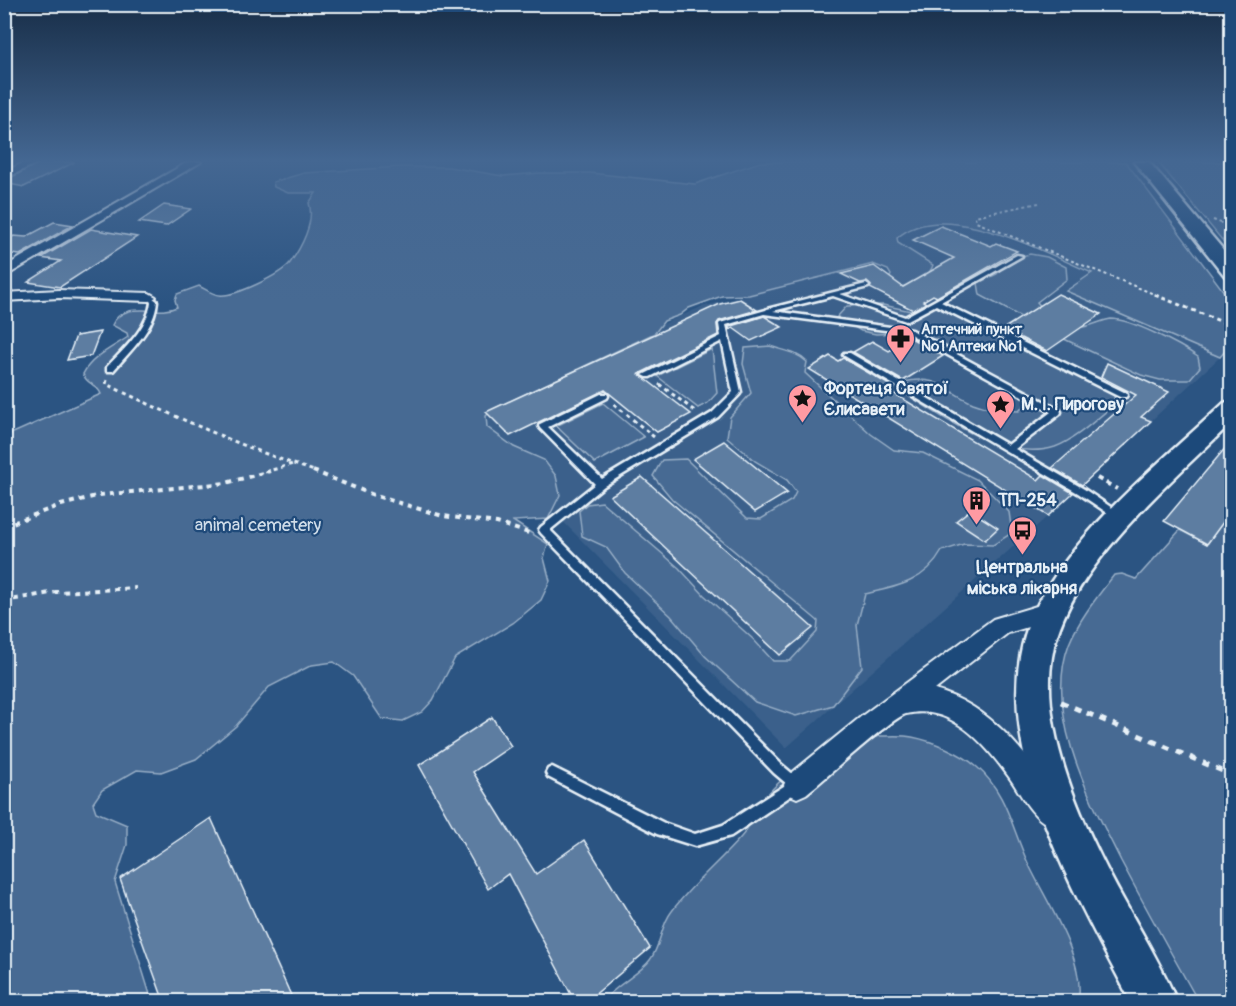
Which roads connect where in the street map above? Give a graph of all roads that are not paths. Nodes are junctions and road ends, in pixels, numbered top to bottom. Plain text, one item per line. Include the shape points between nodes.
1 (115, 209) edge
2 (1180, 209) edge
3 (1019, 256) dead end
4 (1232, 272) edge
5 (4, 273) edge
6 (866, 286) dead end
7 (833, 294) junction
8 (4, 297) edge
9 (148, 297) joint
10 (934, 302) junction
11 (764, 312) junction
12 (725, 337) junction
13 (847, 355) dead end
14 (110, 369) road end
15 (648, 375) road end
16 (1123, 395) dead end
17 (604, 396) road end
18 (1232, 408) edge
19 (1009, 449) junction
20 (601, 484) junction
21 (1120, 518) junction
22 (1050, 611) junction
23 (901, 703) junction
24 (552, 773) dead end
25 (797, 785) junction
26 (1087, 869) junction
27 (1155, 1002) edge

1 - 5 street
2 - 4 main road
3 - 10 lane
6 - 7 lane
7 - 10 lane via 906,319
7 - 11 lane
8 - 9 street
9 - 14 lane via 155,308 141,333
10 - 16 lane
11 - 12 lane via 722,324
11 - 19 lane via 910,332 1057,412
12 - 15 lane
12 - 20 lane via 737,392 715,415
13 - 19 lane
17 - 20 lane via 543,426
18 - 21 main road
19 - 21 lane
20 - 25 lane via 544,530
21 - 22 main road via 1071,577
22 - 23 street via 1001,626
22 - 26 main road via 1037,645 1036,727 1048,777
23 - 25 street
23 - 26 street via 935,701 968,715 1018,767
24 - 25 lane via 662,829 695,840 726,831
26 - 27 main road

